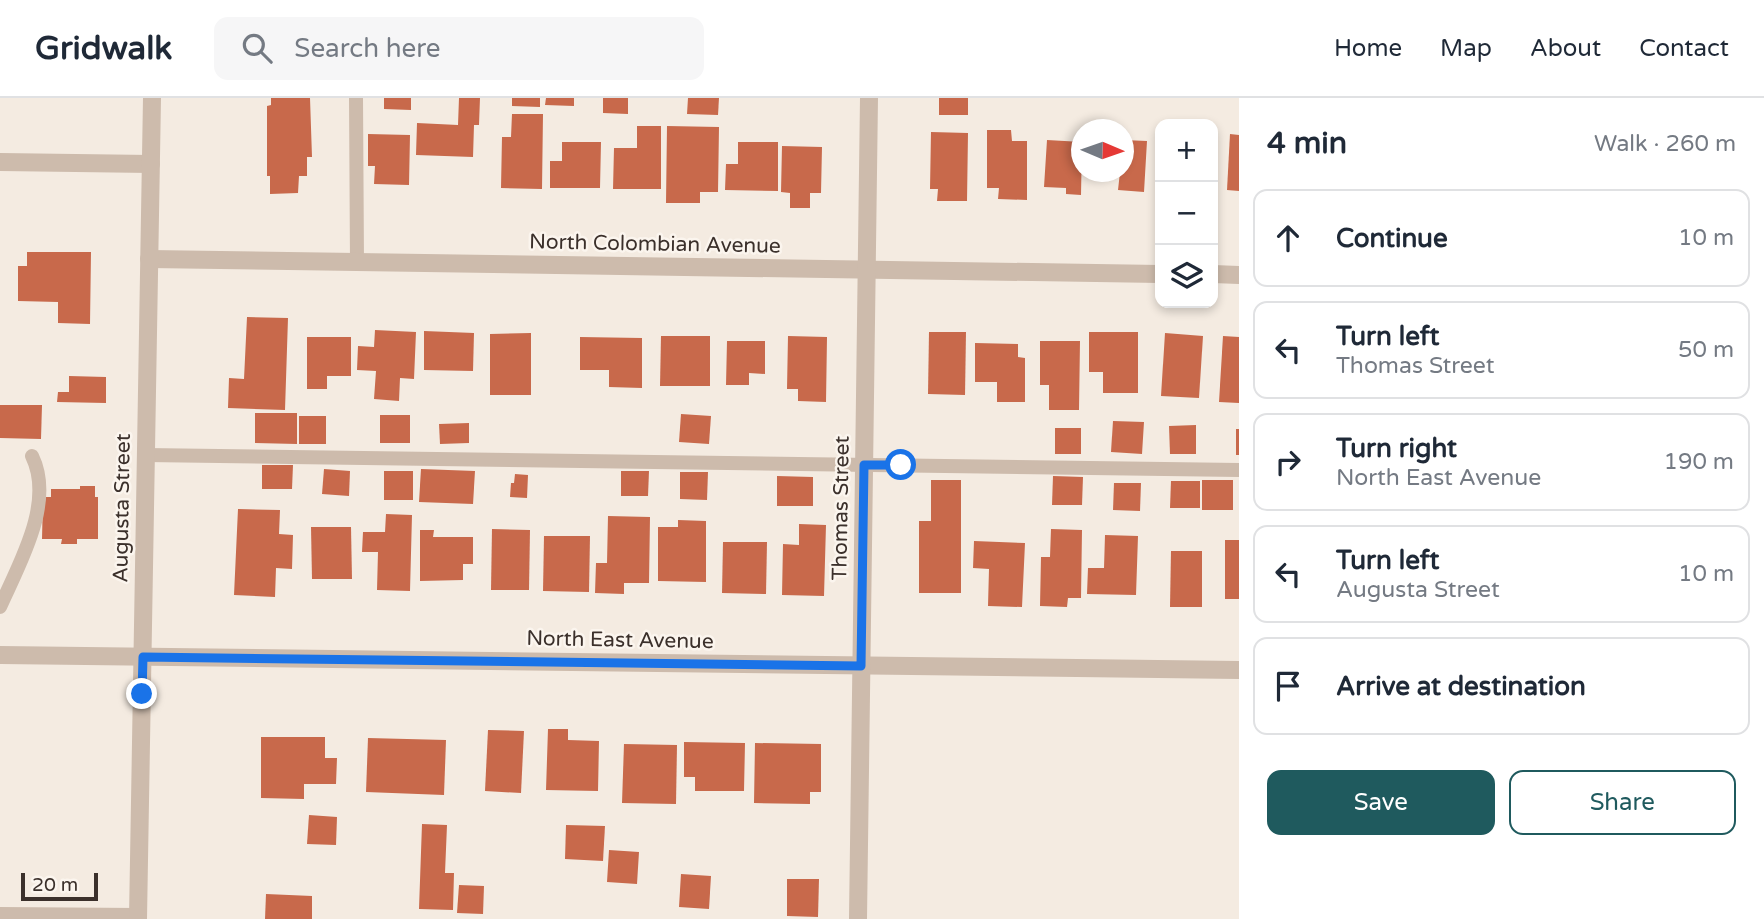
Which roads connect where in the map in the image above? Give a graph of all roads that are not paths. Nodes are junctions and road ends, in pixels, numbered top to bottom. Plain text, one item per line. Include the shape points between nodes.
1 (152, 98) edge
2 (356, 98) edge
3 (869, 98) edge
4 (0, 162) edge
5 (150, 164) junction
6 (149, 259) junction
7 (357, 262) junction
8 (866, 270) junction
9 (1155, 274) edge
10 (1218, 274) edge
11 (1239, 275) edge
12 (146, 455) junction
13 (32, 456) dead end
14 (864, 465) junction
15 (1239, 470) edge
16 (0, 607) edge
17 (0, 655) edge
18 (143, 657) junction
19 (861, 666) junction
20 (1239, 670) edge
21 (0, 914) edge
22 (138, 917) edge
23 (858, 919) edge

1 - 5 street, Augusta Street
2 - 7 lane
3 - 8 street, Thomas Street
4 - 5 street
5 - 6 street, Augusta Street
6 - 7 street, North Colombian Avenue
6 - 12 street, Augusta Street
7 - 8 street, North Colombian Avenue
8 - 9 street, North Colombian Avenue
8 - 14 street, Thomas Street
10 - 11 street
12 - 14 lane
12 - 18 street, Augusta Street
13 - 16 lane via 39,475 36,516 28,547
14 - 15 lane
14 - 19 street, Thomas Street
17 - 18 street, North East Avenue
18 - 19 street, North East Avenue
18 - 22 street, Augusta Street
19 - 20 street, North East Avenue
19 - 23 street, Thomas Street
21 - 22 lane

